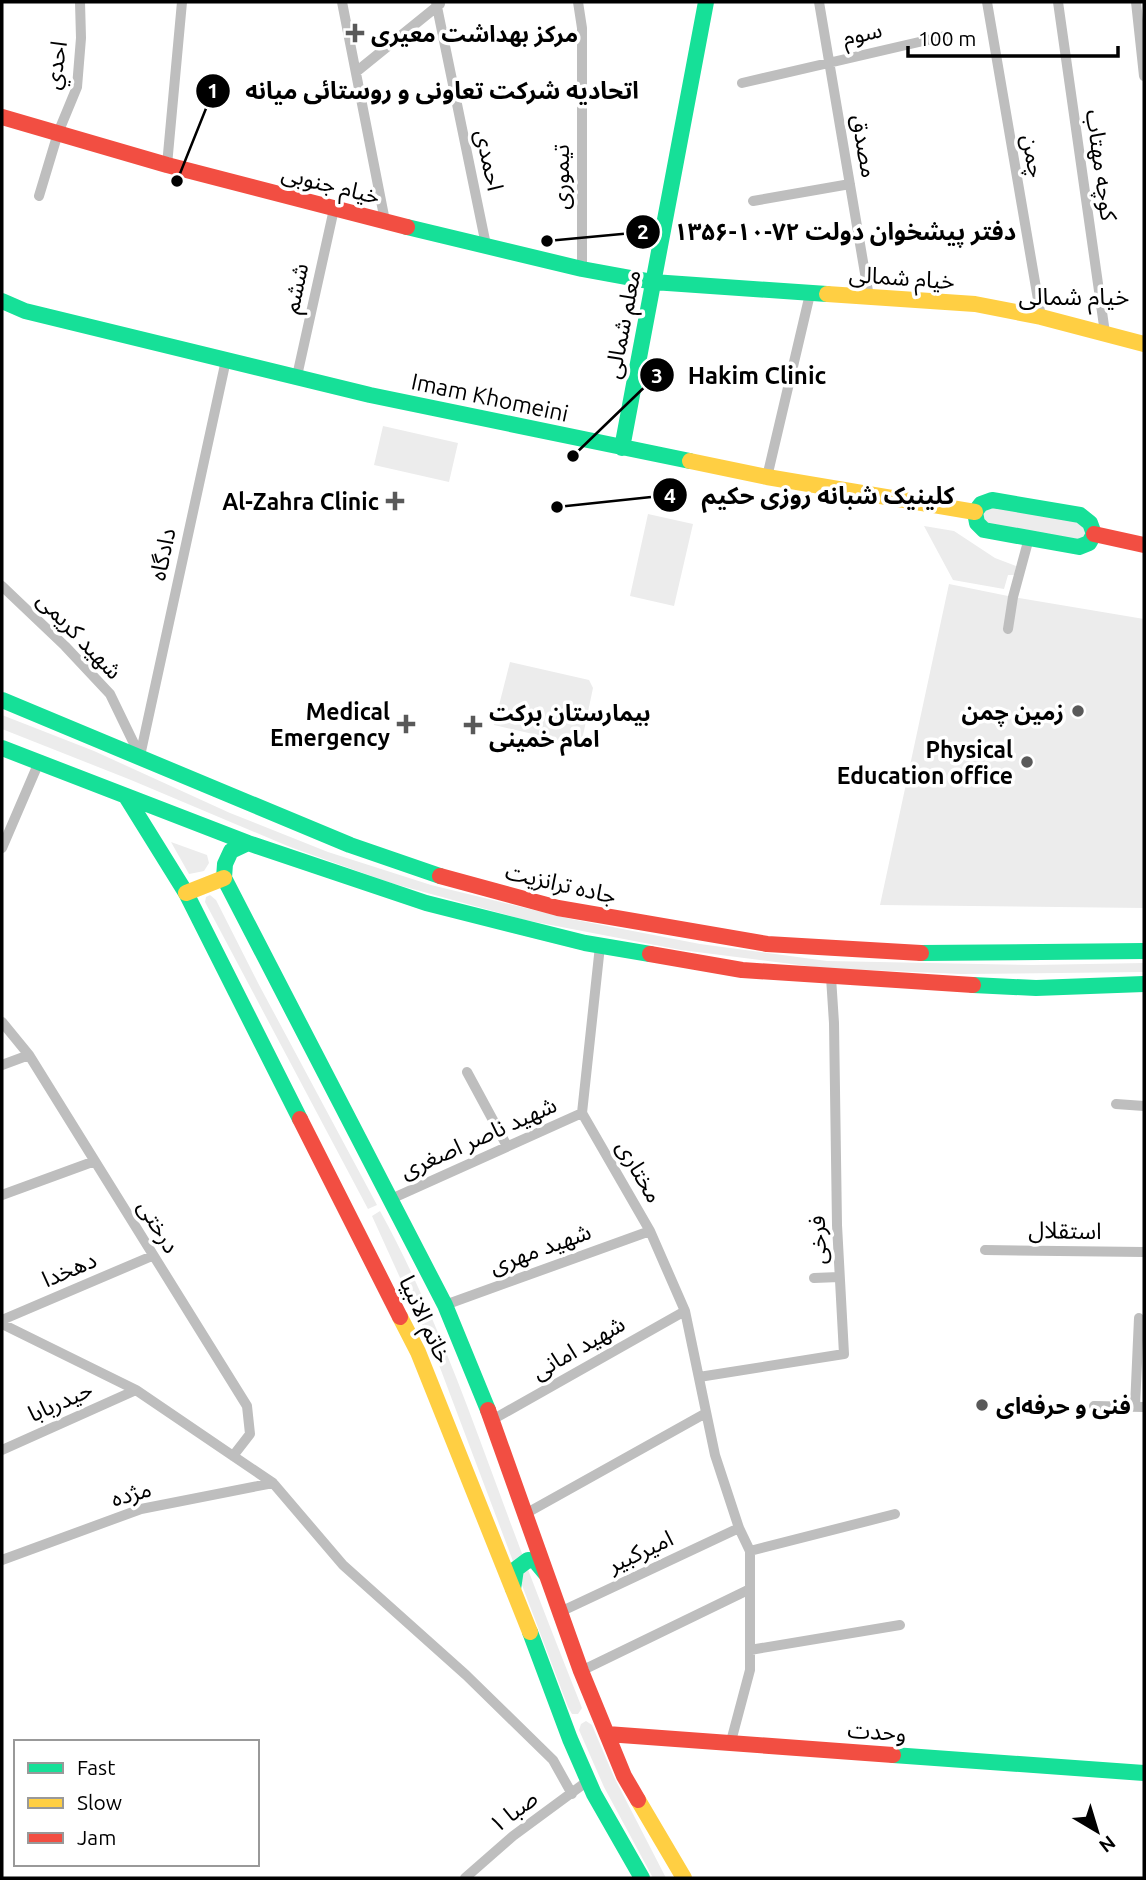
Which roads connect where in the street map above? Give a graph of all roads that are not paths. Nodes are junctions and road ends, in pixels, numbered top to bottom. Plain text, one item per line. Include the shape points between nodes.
1 (80, 2) edge
2 (182, 2) edge
3 (342, 2) edge
4 (578, 2) edge
5 (706, 2) edge
6 (819, 2) edge
7 (986, 2) edge
8 (1058, 2) edge
9 (1136, 2) edge
10 (438, 3) edge
11 (945, 36) dead end
12 (829, 62) junction
13 (356, 72) junction
14 (1144, 76) edge
15 (742, 83) dead end
16 (2, 117) edge
17 (58, 133) junction
18 (167, 165) junction
19 (850, 184) junction
20 (39, 196) dead end
21 (753, 201) dead end
22 (334, 209) junction
23 (385, 221) junction
24 (486, 245) junction
25 (582, 269) junction
26 (653, 282) junction
27 (810, 294) junction
28 (869, 297) junction
29 (2, 301) edge
30 (1041, 317) junction
31 (1105, 333) junction
32 (1144, 344) edge
33 (226, 360) junction
34 (297, 376) junction
35 (622, 448) junction
36 (767, 477) junction
37 (975, 512) junction
38 (1094, 534) junction
39 (1029, 538) junction
40 (1144, 545) edge
41 (2, 586) edge
42 (1009, 629) dead end
43 (2, 700) edge
44 (2, 748) edge
45 (140, 756) junction
46 (39, 762) junction
47 (127, 798) junction
48 (248, 843) junction
49 (2, 848) edge
50 (224, 878) junction
51 (186, 893) junction
52 (600, 946) junction
53 (1144, 951) edge
54 (831, 977) junction
55 (1144, 985) edge
56 (2, 1022) edge
57 (29, 1055) junction
58 (2, 1065) edge
59 (467, 1072) dead end
60 (1116, 1104) dead end
61 (1144, 1106) edge
62 (582, 1113) junction
63 (508, 1146) junction
64 (95, 1161) junction
65 (2, 1195) edge
66 (391, 1199) junction
67 (650, 1231) junction
68 (985, 1250) dead end
69 (1144, 1252) edge
70 (152, 1256) junction
71 (839, 1277) junction
72 (814, 1278) dead end
73 (444, 1305) junction
74 (685, 1311) junction
75 (1139, 1318) dead end
76 (2, 1322) edge
77 (699, 1377) junction
78 (136, 1390) junction
79 (1094, 1406) dead end
80 (1140, 1407) edge
81 (706, 1413) junction
82 (492, 1420) junction
83 (2, 1450) edge
84 (233, 1456) junction
85 (272, 1483) junction
86 (525, 1514) junction
87 (895, 1514) dead end
88 (739, 1528) junction
89 (2, 1547) edge
90 (750, 1551) junction
91 (4, 1559) edge
92 (547, 1575) junction
93 (513, 1589) junction
94 (750, 1589) junction
95 (560, 1612) junction
96 (900, 1625) dead end
97 (750, 1650) junction
98 (581, 1671) junction
99 (607, 1734) junction
100 (730, 1745) junction
101 (1144, 1773) edge
102 (589, 1780) junction
103 (572, 1794) junction
104 (683, 1877) edge
105 (465, 1878) edge
106 (642, 1878) edge

1 - 17 street, احدي via 77,87
2 - 18 street
3 - 13 street
4 - 25 street, تیموری via 582,28
5 - 26 main road, معلم شمالی
6 - 12 street, مصدق
7 - 30 street, چمن
8 - 31 street, کوچه مهتاب
9 - 14 street
10 - 13 street
10 - 24 street, احمدی
11 - 12 street, سوم
12 - 15 street, سوم
12 - 19 street, مصدق
13 - 23 street
16 - 17 main road, خیام جنوبی
17 - 18 main road, خیام جنوبی
17 - 20 street, احدي
18 - 22 main road, خیام جنوبی
19 - 21 street
19 - 28 street, مصدق
22 - 23 main road, خیام جنوبی
22 - 34 street, ششم
23 - 24 main road, خیام جنوبی
24 - 25 main road, خیام جنوبی
25 - 26 main road, خیام جنوبی
26 - 27 main road, خیام شمالی
26 - 35 main road, معلم شمالی
27 - 28 main road, خیام شمالی
27 - 36 street
28 - 30 main road, خیام شمالی via 975,304
29 - 33 main road, Imam Khomeini via 25,311
30 - 31 main road, خیام شمالی
31 - 32 main road, خیام شمالی
33 - 34 main road, Imam Khomeini
33 - 45 street, دادگاه
34 - 35 main road, Imam Khomeini
35 - 36 main road, Imam Khomeini
36 - 37 main road, Imam Khomeini
37 - 38 main road via 992,500 1080,515
37 - 39 main road via 984,530
38 - 39 main road via 1089,543 1079,547
38 - 40 main road
39 - 42 street
41 - 45 street, شهید کریمی via 110,694
43 - 45 main road, جاده ترانزیت
44 - 46 main road
45 - 53 main road, جاده ترانزیت via 359,848 444,877 614,919 751,942 930,954
46 - 47 main road
46 - 49 street
47 - 48 main road
47 - 51 main road, خاتم الانبیا
48 - 50 main road via 231,851
48 - 52 main road via 426,903
50 - 51 main road
50 - 66 main road, خاتم الانبیا
51 - 93 main road, خاتم الانبیا via 418,1352
52 - 54 main road via 743,970
52 - 62 street
54 - 55 main road via 1036,988
54 - 71 street, فرخی
56 - 57 street, درختی
57 - 58 street
57 - 64 street, درختی
59 - 63 street
60 - 61 street
62 - 63 street, شهید ناصر اصغری
62 - 67 street, مختاری
63 - 66 street, شهید ناصر اصغری
64 - 65 street
64 - 70 street, درختی
66 - 73 main road, خاتم الانبیا
67 - 73 street, شهید مهری
67 - 74 street, مختاری
68 - 69 street, استقلال
70 - 76 street, دهخدا
70 - 84 street, درختی via 247,1406 250,1434
71 - 72 street
71 - 77 street, فرخی via 844,1354
73 - 82 main road, خاتم الانبیا
74 - 77 street, مختاری
74 - 82 street, شهید امانی
75 - 80 street
76 - 78 street
77 - 81 street, مختاری
78 - 83 street, حیدربابا
78 - 84 street
79 - 80 street
81 - 86 street
81 - 88 street, مختاری
82 - 86 main road, خاتم الانبیا
84 - 85 street
85 - 91 street, مژده via 141,1509
85 - 103 street via 343,1565 553,1760
86 - 92 main road, خاتم الانبیا
87 - 90 street
88 - 90 street, مختاری
88 - 95 street, امیرکبیر
89 - 91 street
90 - 94 street, مختاری
92 - 93 main road via 535,1561 528,1560 516,1570
92 - 95 main road, خاتم الانبیا
93 - 102 main road, خاتم الانبیا
94 - 97 street, مختاری
94 - 98 street
95 - 98 main road, خاتم الانبیا
96 - 97 street
97 - 100 street, مختاری via 750,1670
98 - 99 main road, خاتم الانبیا
99 - 100 main road, وحدت
99 - 104 main road, خاتم الانبیا via 624,1776
100 - 101 main road, وحدت
102 - 103 street, صبا ۱
102 - 106 main road, خاتم الانبیا
103 - 105 street, صبا ۱

